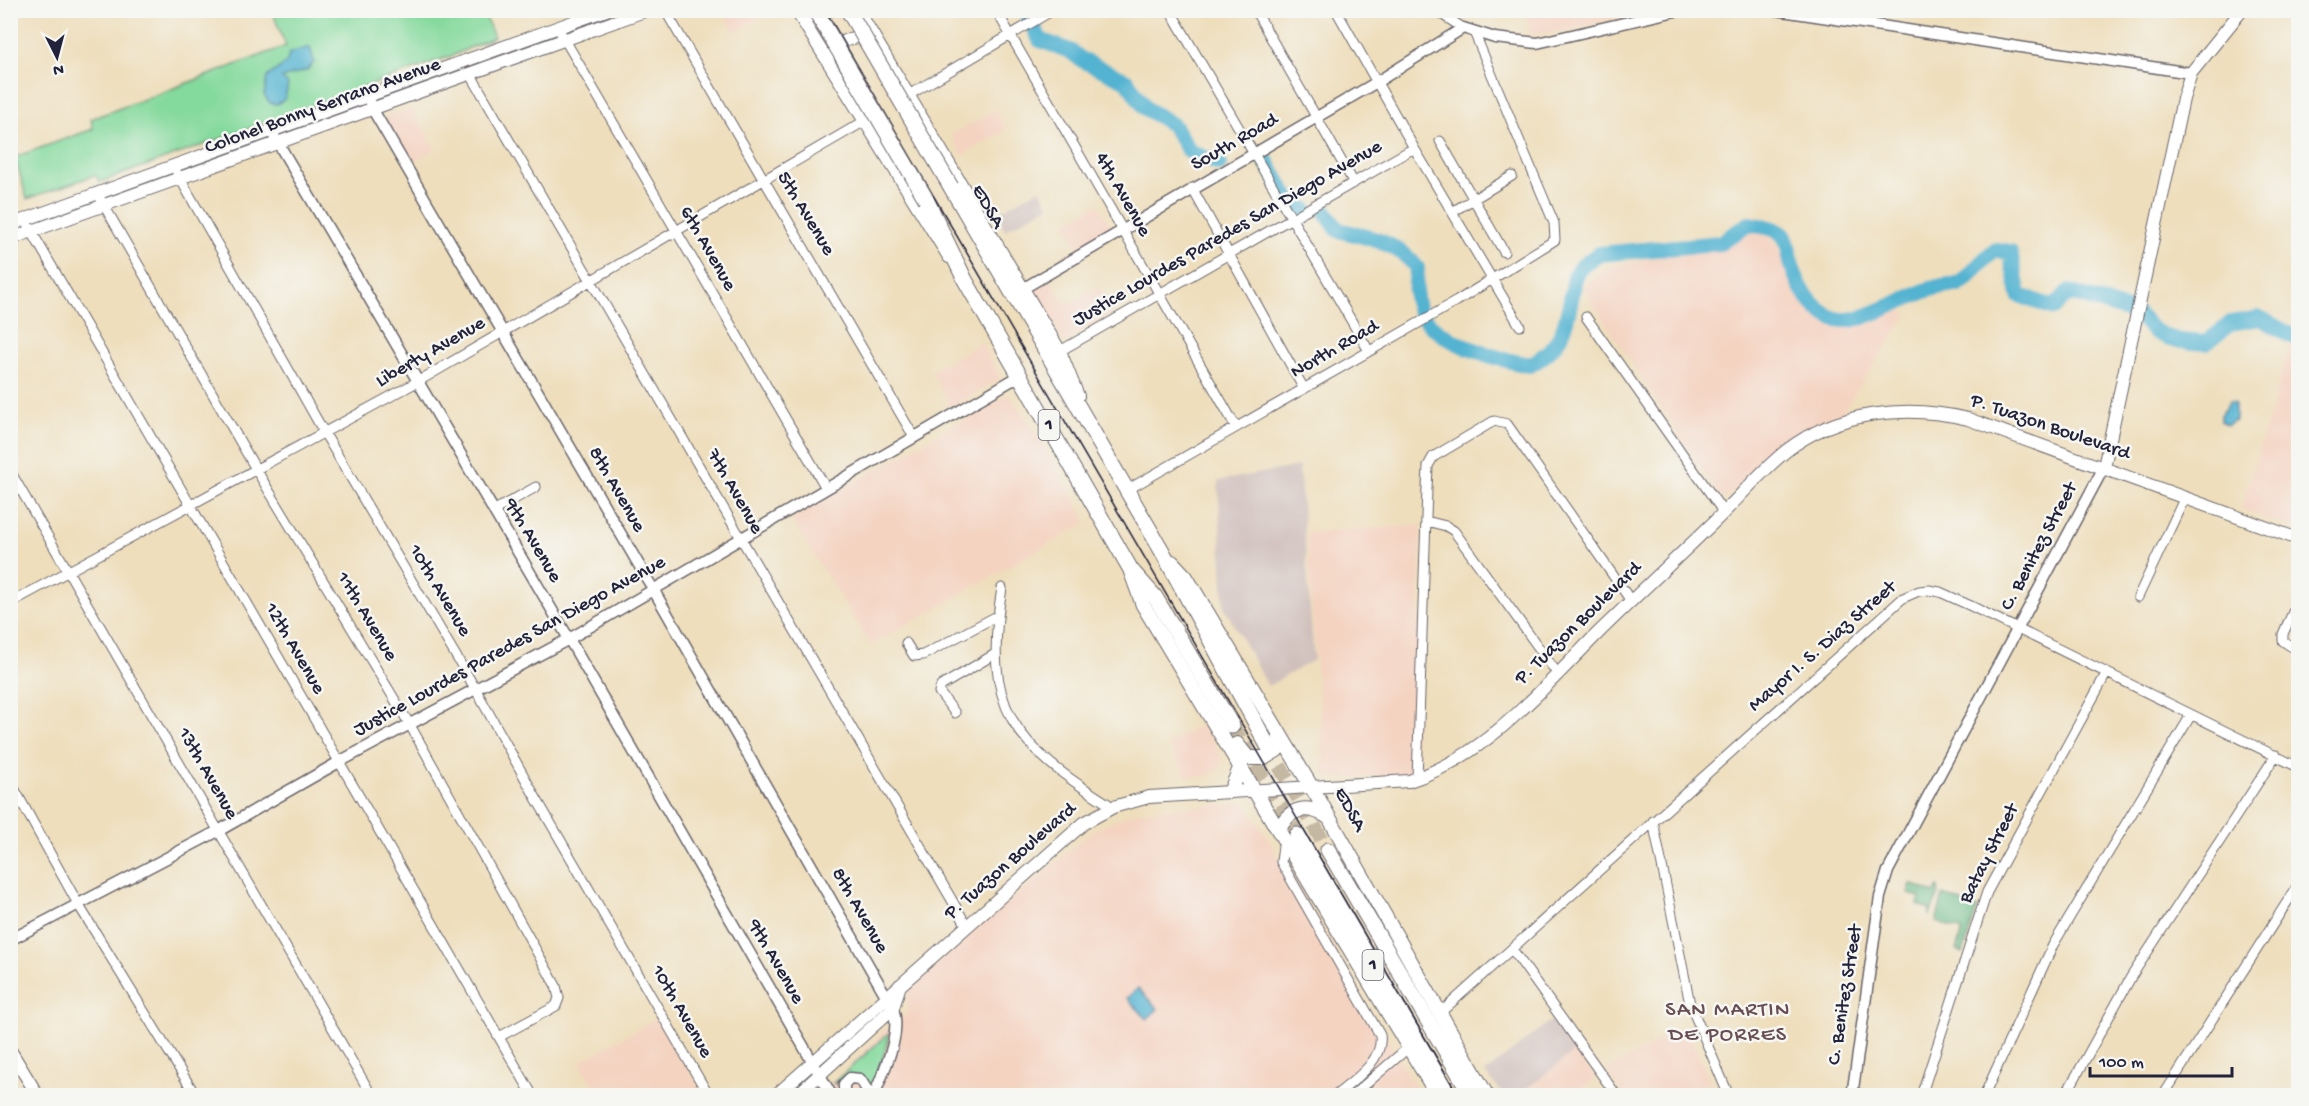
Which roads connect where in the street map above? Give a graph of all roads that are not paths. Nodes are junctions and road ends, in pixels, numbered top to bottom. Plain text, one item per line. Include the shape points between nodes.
1 (606, 10) edge
2 (647, 10) edge
3 (815, 10) edge
4 (831, 10) edge
5 (848, 10) edge
6 (858, 10) edge
7 (996, 10) edge
8 (1053, 10) edge
9 (1170, 10) edge
10 (1255, 10) edge
11 (1336, 10) edge
12 (1435, 10) edge
13 (1680, 10) edge
14 (1776, 10) edge
15 (2242, 10) edge
16 (796, 11) edge
17 (666, 12) edge
18 (558, 28) junction
19 (1468, 30) junction
20 (1011, 35) junction
21 (564, 40) junction
22 (877, 43) junction
23 (830, 67) junction
24 (2191, 73) junction
25 (471, 75) junction
26 (1377, 82) junction
27 (367, 96) junction
28 (907, 96) junction
29 (373, 110) junction
30 (1315, 117) junction
31 (863, 122) junction
32 (271, 131) junction
33 (1440, 141) dead end
34 (278, 144) junction
35 (1414, 148) junction
36 (1253, 152) junction
37 (177, 173) junction
38 (1512, 176) dead end
39 (764, 180) junction
40 (1354, 183) junction
41 (1192, 188) junction
42 (98, 194) junction
43 (1474, 199) junction
44 (104, 206) junction
45 (1452, 212) junction
46 (1294, 218) junction
47 (24, 220) junction
48 (10, 225) edge
49 (1121, 230) junction
50 (31, 231) junction
51 (676, 231) junction
52 (10, 239) edge
53 (1504, 252) dead end
54 (1228, 255) junction
55 (1491, 279) junction
56 (965, 280) junction
57 (590, 281) junction
58 (1024, 288) junction
59 (1159, 295) junction
60 (1586, 317) dead end
61 (1520, 326) dead end
62 (503, 332) junction
63 (1060, 351) junction
64 (1370, 351) junction
65 (1021, 375) junction
66 (417, 382) junction
67 (1304, 388) junction
68 (1089, 425) junction
69 (1236, 427) junction
70 (325, 434) junction
71 (914, 437) junction
72 (2106, 461) junction
73 (10, 471) edge
74 (257, 471) junction
75 (536, 488) dead end
76 (826, 488) junction
77 (1127, 490) junction
78 (2185, 497) junction
79 (191, 507) junction
80 (493, 511) junction
81 (1724, 513) junction
82 (1426, 521) junction
83 (740, 537) junction
84 (2298, 538) edge
85 (1162, 551) junction
86 (69, 573) junction
87 (1002, 588) dead end
88 (653, 589) junction
89 (2138, 597) dead end
90 (1631, 601) junction
91 (10, 603) edge
92 (2297, 607) edge
93 (997, 616) junction
94 (2018, 630) junction
95 (569, 639) junction
96 (906, 643) dead end
97 (2298, 651) edge
98 (995, 654) junction
99 (1557, 674) junction
100 (2106, 674) junction
101 (476, 690) junction
102 (955, 713) dead end
103 (2191, 715) junction
104 (410, 725) junction
105 (1226, 729) junction
106 (1280, 735) junction
107 (1268, 746) tunnel mouth
108 (2276, 755) junction
109 (339, 762) junction
110 (1241, 766) junction
111 (2298, 766) edge
112 (1416, 779) junction
113 (10, 780) edge
114 (1311, 786) junction
115 (1254, 789) junction
116 (1231, 790) junction
117 (1113, 807) junction
118 (1330, 818) junction
119 (1653, 821) junction
120 (220, 830) junction
121 (1287, 834) junction
122 (1328, 850) tunnel mouth
123 (2298, 885) edge
124 (78, 904) junction
125 (967, 926) junction
126 (10, 940) edge
127 (1512, 949) junction
128 (901, 984) junction
129 (887, 997) junction
130 (893, 1008) junction
131 (1440, 1013) junction
132 (499, 1037) junction
133 (1409, 1047) junction
134 (10, 1050) edge
135 (816, 1070) junction
136 (38, 1095) edge
137 (196, 1095) edge
138 (372, 1095) edge
139 (533, 1095) edge
140 (709, 1095) edge
141 (775, 1095) edge
142 (796, 1095) edge
143 (832, 1095) edge
144 (844, 1095) edge
145 (873, 1095) edge
146 (1335, 1095) edge
147 (1352, 1095) edge
148 (1438, 1095) edge
149 (1449, 1095) edge
150 (1472, 1095) edge
151 (1487, 1095) edge
152 (1617, 1095) edge
153 (1729, 1095) edge
154 (1852, 1095) edge
155 (1921, 1095) edge
156 (1984, 1095) edge
157 (2065, 1095) edge
158 (2163, 1095) edge

1 - 18 main road, Colonel Bonny Serrano Avenue
2 - 21 main road, Colonel Bonny Serrano Avenue
3 - 56 highway, 1, bridge via 926,199
4 - 16 main road via 813,16
5 - 68 highway, EDSA / 1, bridge
6 - 22 main road, EDSA / 1
7 - 20 street, 4th Avenue
8 - 20 street
9 - 36 street
10 - 30 street
11 - 26 street
12 - 19 street
13 - 19 street via 1537,43
14 - 24 street
15 - 24 main road, C. Benitez Street
16 - 23 main road, 1
17 - 39 street, 5th Avenue
18 - 21 street, 6th Avenue
18 - 27 main road, Colonel Bonny Serrano Avenue
19 - 26 street, South Road
19 - 55 street, North Road via 1557,236
20 - 28 street
20 - 49 street, 4th Avenue
21 - 25 main road, Colonel Bonny Serrano Avenue
21 - 51 street, 6th Avenue
22 - 23 main road via 860,37 848,39 834,50
22 - 28 main road, EDSA / 1
23 - 31 main road, 1
24 - 72 main road, C. Benitez Street via 2173,138
25 - 29 main road, Colonel Bonny Serrano Avenue
25 - 57 street, 7th Avenue
26 - 30 street, South Road
26 - 35 street
27 - 29 street, 8th Avenue
27 - 32 main road, Colonel Bonny Serrano Avenue
28 - 58 main road, EDSA / 1
29 - 34 main road, Colonel Bonny Serrano Avenue
29 - 62 street, 8th Avenue
30 - 36 street, South Road
30 - 40 street
31 - 39 street, Liberty Avenue
31 - 56 main road, 1
32 - 34 street, 9th Avenue
32 - 37 main road, Colonel Bonny Serrano Avenue
33 - 43 street
34 - 37 main road, Colonel Bonny Serrano Avenue
34 - 66 street, 9th Avenue
35 - 40 street, Justice Lourdes Paredes San Diego Avenue
35 - 45 street
36 - 41 street, South Road
36 - 46 street
37 - 42 main road, Colonel Bonny Serrano Avenue
37 - 44 main road, Colonel Bonny Serrano Avenue
37 - 70 street, 10th Avenue
38 - 43 street
39 - 51 street, Liberty Avenue
39 - 71 street, 5th Avenue
40 - 46 street, Justice Lourdes Paredes San Diego Avenue
41 - 49 street, South Road
41 - 54 street
42 - 44 street, 11th Avenue
42 - 47 main road, Colonel Bonny Serrano Avenue
43 - 45 street
43 - 53 street
44 - 50 main road, Colonel Bonny Serrano Avenue
44 - 74 street, 11th Avenue
45 - 55 street
46 - 54 street, Justice Lourdes Paredes San Diego Avenue
46 - 64 street
47 - 48 main road, Colonel Bonny Serrano Avenue
47 - 50 street, 12th Avenue
49 - 58 street, South Road
49 - 59 street, 4th Avenue
50 - 52 main road, Colonel Bonny Serrano Avenue
50 - 79 street, 12th Avenue
51 - 57 street, Liberty Avenue
51 - 76 street, 6th Avenue
54 - 59 street, Justice Lourdes Paredes San Diego Avenue
54 - 67 street
55 - 61 street
55 - 64 street, North Road
56 - 65 highway, 1
57 - 62 street, Liberty Avenue
57 - 83 street, 7th Avenue
58 - 63 main road, EDSA / 1
59 - 63 street, Justice Lourdes Paredes San Diego Avenue
59 - 69 street, 4th Avenue
60 - 81 street
62 - 66 street, Liberty Avenue
62 - 88 street, 8th Avenue
63 - 68 main road, EDSA / 1
64 - 67 street, North Road
65 - 71 street, Justice Lourdes Paredes San Diego Avenue
65 - 105 highway, 1 via 1131,570 1155,597
66 - 70 street, Liberty Avenue
66 - 80 street, 9th Avenue
67 - 69 street, North Road
68 - 77 highway, EDSA / 1
69 - 77 street, North Road
70 - 74 street, Liberty Avenue
70 - 101 street, 10th Avenue
71 - 76 street, Justice Lourdes Paredes San Diego Avenue
72 - 78 main road, P. Tuazon Boulevard via 2117,472
72 - 81 main road, P. Tuazon Boulevard via 1962,418 1908,411 1878,413 1842,422 1808,437 1767,468
72 - 94 street, C. Benitez Street
73 - 86 street, 13th Avenue
74 - 79 street, Liberty Avenue
74 - 104 street, 11th Avenue
75 - 80 street
76 - 83 street, Justice Lourdes Paredes San Diego Avenue
77 - 85 highway, EDSA / 1
78 - 84 main road, P. Tuazon Boulevard
78 - 89 street
79 - 86 street, Liberty Avenue
79 - 109 street, 12th Avenue
80 - 95 street, 9th Avenue
81 - 90 main road, P. Tuazon Boulevard
82 - 90 street via 1428,466 1433,457 1494,421 1507,424
82 - 99 street via 1454,531
82 - 112 street
83 - 88 street, Justice Lourdes Paredes San Diego Avenue
83 - 125 street, 7th Avenue
85 - 106 main road, EDSA / 1 via 1186,577
85 - 107 highway, EDSA / 1
86 - 91 street, Liberty Avenue
86 - 120 street, 13th Avenue
87 - 93 street
88 - 95 street, Justice Lourdes Paredes San Diego Avenue
88 - 129 street, 8th Avenue
90 - 99 main road, P. Tuazon Boulevard
92 - 97 street via 2283,641
93 - 96 street via 923,656 914,656
93 - 98 street
94 - 100 street, Mayor I. S. Diaz Street
94 - 119 street, Mayor I. S. Diaz Street via 1940,592 1919,591 1903,598
94 - 154 street, C. Benitez Street via 1888,871
95 - 101 street, Justice Lourdes Paredes San Diego Avenue
95 - 135 street, 9th Avenue
98 - 102 street via 941,686 939,692
98 - 117 street via 998,686 1030,745 1070,780
99 - 112 main road, P. Tuazon Boulevard via 1464,755
100 - 103 street, Mayor I. S. Diaz Street
100 - 155 street, Batay Street via 1987,892
101 - 104 street, Justice Lourdes Paredes San Diego Avenue
101 - 140 street, 10th Avenue
103 - 108 street, Mayor I. S. Diaz Street
103 - 156 street via 2053,945
104 - 109 street, Justice Lourdes Paredes San Diego Avenue
104 - 132 street, 11th Avenue via 556,986 556,1006
105 - 106 main road via 1246,757 1253,759 1274,753
105 - 110 main road, 1
106 - 114 main road, EDSA / 1
108 - 111 street, Mayor I. S. Diaz Street
108 - 157 street via 2143,957
109 - 120 street, Justice Lourdes Paredes San Diego Avenue
109 - 132 street, 12th Avenue
110 - 115 main road, 1
110 - 116 main road
112 - 114 main road, P. Tuazon Boulevard
113 - 124 street
114 - 115 main road, P. Tuazon Boulevard
114 - 118 main road, EDSA / 1
115 - 116 main road, P. Tuazon Boulevard
115 - 121 main road, 1
116 - 117 main road, P. Tuazon Boulevard via 1149,797
117 - 125 main road, P. Tuazon Boulevard via 1084,823
118 - 121 main road via 1302,808 1289,814
118 - 131 main road, EDSA / 1
119 - 127 street, Mayor I. S. Diaz Street
119 - 153 street via 1690,1004
120 - 124 street, Justice Lourdes Paredes San Diego Avenue
120 - 138 street, 13th Avenue
121 - 133 main road, 1
121 - 146 street via 1281,862 1380,1035 1376,1058
121 - 149 highway, 1
122 - 150 highway, EDSA / 1
123 - 158 street
124 - 126 street, Justice Lourdes Paredes San Diego Avenue
124 - 137 street
125 - 128 main road, P. Tuazon Boulevard
127 - 131 street, Mayor I. S. Diaz Street
127 - 152 street
128 - 129 main road, P. Tuazon Boulevard
128 - 130 main road, P. Tuazon Boulevard
129 - 130 street, 8th Avenue
129 - 135 main road, P. Tuazon Boulevard
130 - 135 main road, P. Tuazon Boulevard
130 - 145 street via 894,1040
131 - 151 main road, EDSA / 1
132 - 139 street, 12th Avenue
133 - 147 street
133 - 148 main road, 1
134 - 136 main road
135 - 141 main road, P. Tuazon Boulevard
135 - 142 main road, P. Tuazon Boulevard
135 - 143 street, 9th Avenue
144 - 145 street via 844,1084 850,1078 860,1079

